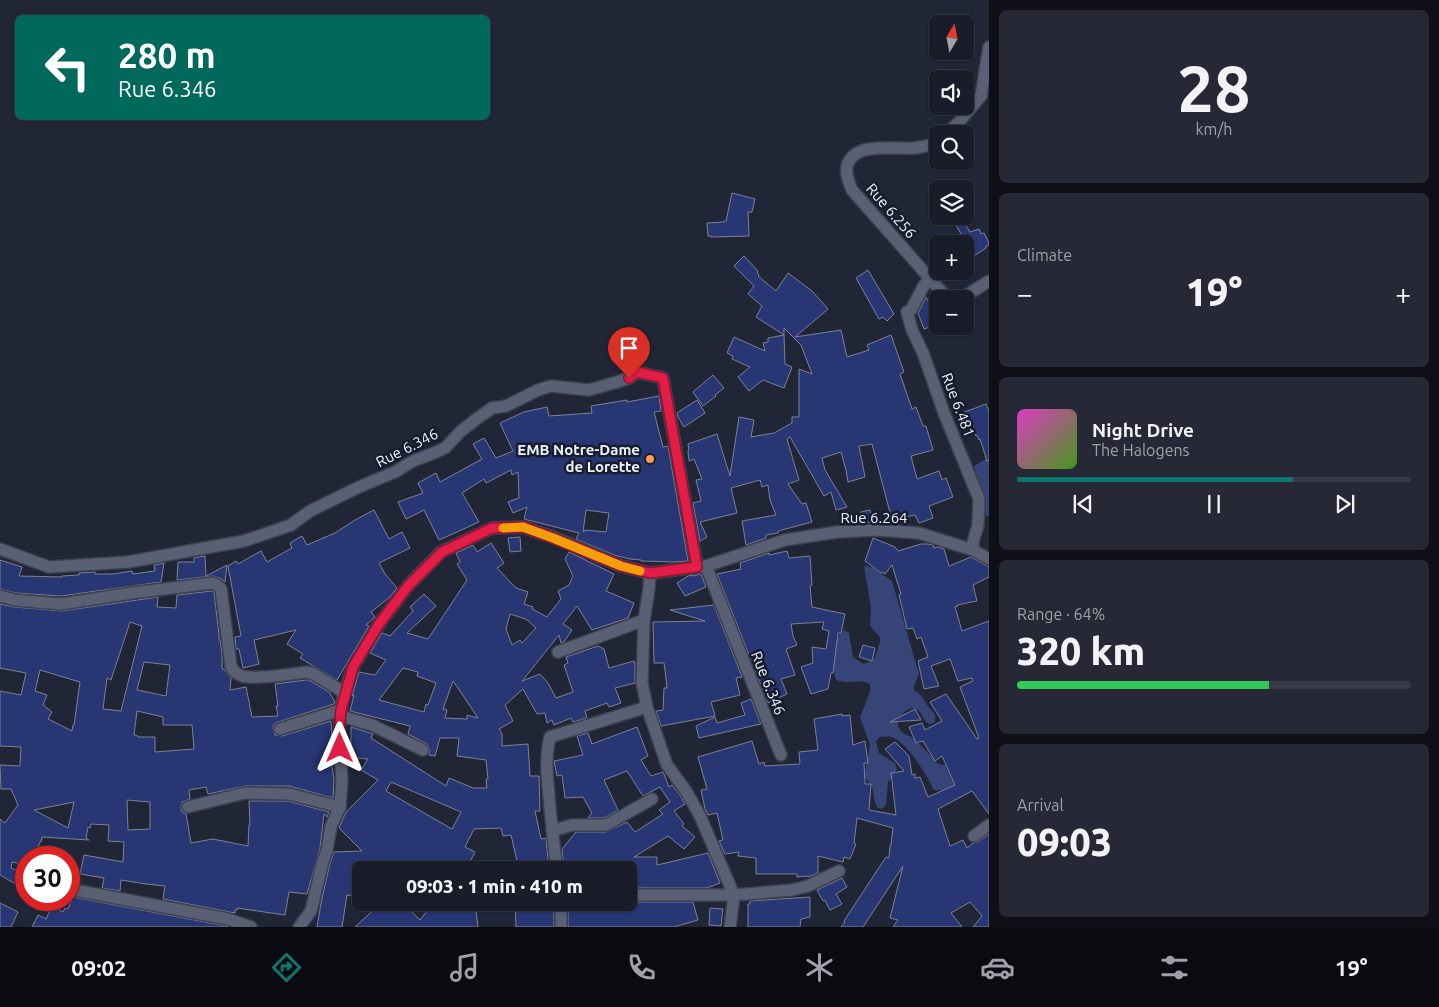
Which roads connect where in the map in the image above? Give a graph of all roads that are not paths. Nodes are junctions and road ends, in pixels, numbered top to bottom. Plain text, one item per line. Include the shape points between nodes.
1 (989, 46) edge
2 (957, 125) edge
3 (929, 146) edge
4 (929, 277) edge
5 (929, 279) edge
6 (932, 280) edge
7 (989, 281) edge
8 (940, 290) edge
9 (974, 291) edge
10 (984, 497) edge
11 (0, 549) edge
12 (974, 550) junction
13 (989, 559) edge
14 (701, 566) junction
15 (650, 573) junction
16 (0, 596) edge
17 (644, 620) junction
18 (558, 652) dead end
19 (345, 692) junction
20 (647, 707) junction
21 (340, 713) junction
22 (280, 729) dead end
23 (423, 750) dead end
24 (781, 755) dead end
25 (652, 800) dead end
26 (188, 807) dead end
27 (340, 807) junction
28 (989, 825) edge
29 (552, 831) junction
30 (974, 836) dead end
31 (556, 861) edge
32 (840, 871) dead end
33 (80, 890) edge
34 (637, 895) edge
35 (734, 895) junction
36 (561, 911) edge
37 (251, 927) edge
38 (299, 927) edge
39 (561, 927) edge
40 (730, 927) edge

1 - 2 street via 981,96
3 - 4 street, Rue 6.256 via 872,148 856,154 848,163 847,174 852,190
5 - 10 street, Rue 6.481 via 907,312
6 - 8 street, Rue 6.256
7 - 9 street
10 - 12 street, Rue 6.481
11 - 14 street, Rue 6.346 via 49,567 128,562 244,541 291,525 310,511 358,487 445,448 492,408 506,406 550,386 589,390 629,378 637,372 663,378
12 - 13 street, Rue 6.264
12 - 14 street, Rue 6.264 via 919,533 837,532 785,540
14 - 15 street, Rue 6.264
14 - 24 street, Rue 6.346
15 - 17 street
15 - 19 street via 621,566 523,527 492,528 442,552 408,586 379,624 353,667
16 - 19 street via 61,604 213,583 221,589 234,672 254,677 312,673
17 - 18 street
17 - 20 street via 642,683
19 - 21 street
20 - 29 street via 550,737 547,778
20 - 35 street via 667,765 700,816
21 - 22 street
21 - 23 street
21 - 27 street
25 - 29 street via 606,825 572,825
26 - 27 street via 245,793 289,794
27 - 38 street via 331,826 311,911
28 - 30 street
29 - 31 street
32 - 35 street via 792,890
33 - 37 street via 228,919
34 - 35 street
35 - 40 street
36 - 39 street

